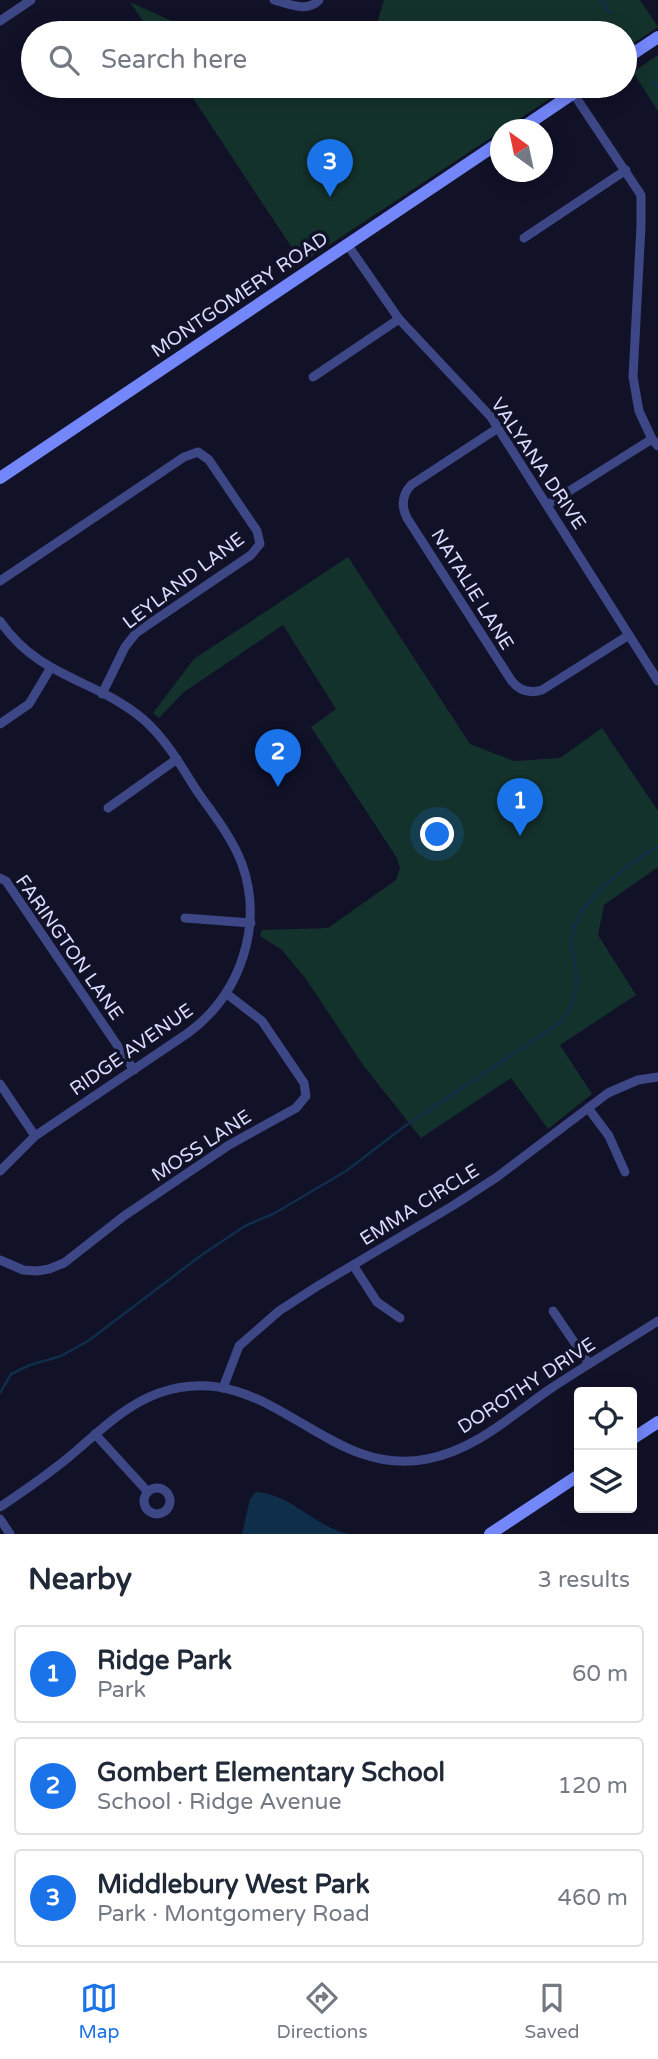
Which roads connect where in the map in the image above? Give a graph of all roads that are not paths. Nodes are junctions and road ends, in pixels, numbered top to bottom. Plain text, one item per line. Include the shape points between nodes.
1 (30, 0) edge
2 (274, 0) edge
3 (319, 0) edge
4 (17, 4) edge
5 (0, 20) edge
6 (658, 37) edge
7 (637, 51) edge
8 (566, 98) edge
9 (584, 98) edge
10 (535, 119) edge
11 (490, 149) edge
12 (626, 170) junction
13 (524, 238) dead end
14 (347, 244) junction
15 (399, 319) junction
16 (313, 377) dead end
17 (498, 428) junction
18 (655, 443) edge
19 (0, 478) edge
20 (547, 505) junction
21 (0, 581) edge
22 (0, 621) edge
23 (629, 635) junction
24 (50, 669) junction
25 (658, 681) edge
26 (102, 694) junction
27 (0, 724) edge
28 (177, 759) junction
29 (108, 808) dead end
30 (0, 878) edge
31 (185, 918) dead end
32 (251, 923) junction
33 (227, 994) junction
34 (134, 1070) junction
35 (658, 1077) edge
36 (0, 1084) edge
37 (588, 1108) junction
38 (35, 1136) junction
39 (0, 1171) edge
40 (625, 1172) dead end
41 (0, 1260) edge
42 (352, 1265) junction
43 (553, 1311) dead end
44 (400, 1318) dead end
45 (658, 1321) edge
46 (589, 1364) junction
47 (223, 1388) junction
48 (658, 1422) edge
49 (95, 1434) junction
50 (637, 1436) edge
51 (574, 1478) edge
52 (148, 1492) dead end
53 (0, 1507) edge
54 (0, 1519) edge
55 (10, 1534) edge
56 (490, 1534) edge

1 - 4 street
2 - 3 street via 301,8
4 - 5 street
6 - 7 street
8 - 10 street
9 - 12 street
11 - 14 street, MONTGOMERY ROAD
12 - 13 street
12 - 18 street via 642,203 633,377 639,411
14 - 15 street, VALYANA DRIVE
14 - 19 street, MONTGOMERY ROAD
15 - 16 street
15 - 17 street, VALYANA DRIVE
17 - 20 street, VALYANA DRIVE
17 - 23 street, NATALIE LANE via 406,492 404,513 426,548 511,680 526,692 542,690
18 - 20 street
20 - 23 street, VALYANA DRIVE
21 - 26 street, LEYLAND LANE via 184,457 198,452 209,460 257,531 260,544 251,555 136,633
22 - 24 street, RIDGE AVENUE
23 - 25 street, VALYANA DRIVE
24 - 26 street, RIDGE AVENUE
24 - 27 street via 29,704
26 - 28 street, RIDGE AVENUE via 142,719
28 - 29 street
28 - 32 street, RIDGE AVENUE via 236,851 247,881
30 - 34 street, FARINGTON LANE
31 - 32 street
32 - 33 street, RIDGE AVENUE via 244,956
33 - 34 street, RIDGE AVENUE via 198,1026
33 - 41 street, MOSS LANE via 262,1021 304,1083 306,1096 296,1108 229,1145 124,1216 64,1264 37,1271
34 - 38 street, RIDGE AVENUE
35 - 37 street, EMMA CIRCLE via 617,1088
36 - 38 street
37 - 40 street via 610,1136
37 - 42 street, EMMA CIRCLE via 465,1198
38 - 39 street, RIDGE AVENUE
42 - 44 street via 377,1302
42 - 47 street, EMMA CIRCLE via 296,1299 247,1337 235,1352
43 - 46 street
45 - 46 street, DOROTHY DRIVE
46 - 47 street, DOROTHY DRIVE via 467,1446 412,1461 378,1459 346,1448 263,1400
47 - 49 street, DOROTHY DRIVE via 191,1387 160,1393 123,1411
48 - 50 street
49 - 52 street
49 - 53 street, DOROTHY DRIVE
51 - 56 street
54 - 55 street

